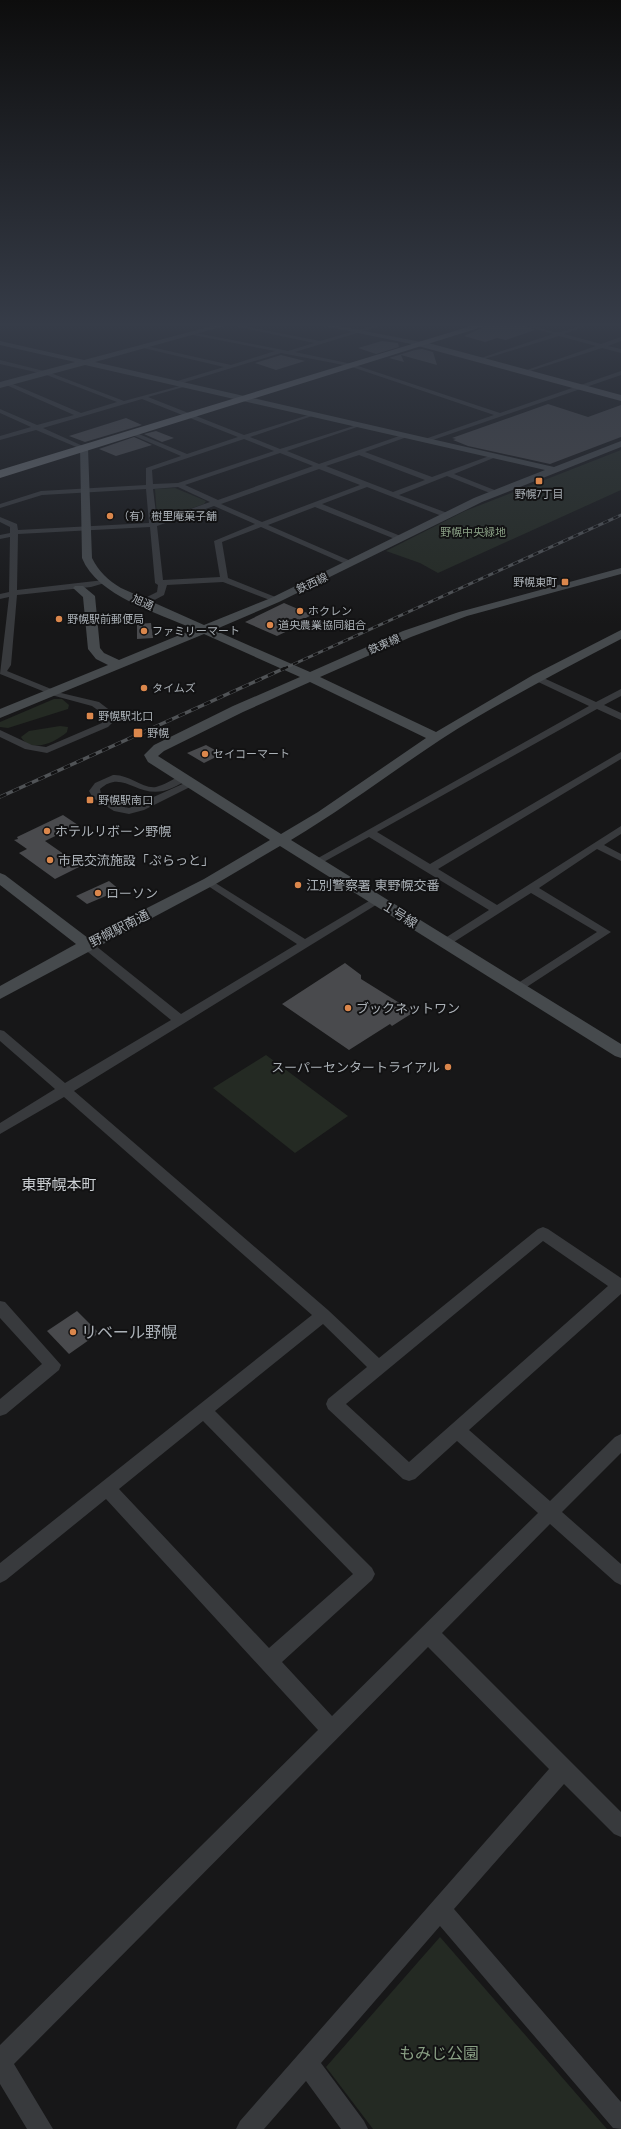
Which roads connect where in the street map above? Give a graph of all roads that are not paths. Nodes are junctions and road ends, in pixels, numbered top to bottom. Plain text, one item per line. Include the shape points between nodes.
1 (33, 425) edge
2 (43, 425) edge
3 (158, 425) edge
4 (214, 425) edge
5 (278, 425) edge
6 (357, 425) edge
7 (360, 425) edge
8 (470, 425) edge
9 (37, 427) junction
10 (132, 433) junction
11 (405, 436) junction
12 (243, 437) junction
13 (0, 438) edge
14 (426, 440) junction
15 (621, 444) edge
16 (83, 448) junction
17 (279, 451) junction
18 (358, 452) junction
19 (187, 456) junction
20 (494, 456) junction
21 (318, 466) junction
22 (556, 470) junction
23 (0, 474) edge
24 (448, 474) junction
25 (432, 480) junction
26 (179, 485) junction
27 (366, 485) junction
28 (150, 487) junction
29 (86, 490) junction
30 (498, 493) junction
31 (392, 495) junction
32 (215, 503) junction
33 (316, 504) junction
34 (0, 506) edge
35 (447, 516) junction
36 (0, 518) edge
37 (260, 524) junction
38 (153, 525) junction
39 (87, 529) junction
40 (14, 533) junction
41 (0, 537) edge
42 (400, 539) junction
43 (350, 564) junction
44 (621, 572) edge
45 (225, 579) junction
46 (104, 582) junction
47 (163, 583) junction
48 (79, 588) junction
49 (13, 594) junction
50 (0, 597) edge
51 (275, 600) junction
52 (144, 602) junction
53 (205, 629) junction
54 (619, 637) edge
55 (118, 665) junction
56 (1, 671) edge
57 (310, 677) junction
58 (537, 678) junction
59 (54, 692) junction
60 (621, 692) edge
61 (596, 706) junction
62 (0, 714) edge
63 (621, 717) edge
64 (0, 733) edge
65 (436, 737) junction
66 (159, 748) joint
67 (621, 756) edge
68 (187, 781) junction
69 (621, 829) edge
70 (369, 832) junction
71 (280, 840) junction
72 (597, 845) junction
73 (621, 858) edge
74 (316, 862) junction
75 (430, 869) junction
76 (0, 878) edge
77 (209, 882) junction
78 (531, 888) junction
79 (378, 900) junction
80 (498, 910) junction
81 (446, 943) junction
82 (306, 944) junction
83 (87, 945) junction
84 (519, 988) junction
85 (0, 993) edge
86 (180, 1020) junction
87 (3, 1042) edge
88 (621, 1052) edge
89 (66, 1089) junction
90 (0, 1129) edge
91 (620, 1286) edge
92 (0, 1307) edge
93 (323, 1316) junction
94 (378, 1367) junction
95 (0, 1409) edge
96 (204, 1411) junction
97 (457, 1430) junction
98 (621, 1442) edge
99 (107, 1488) junction
100 (550, 1514) junction
101 (0, 1574) edge
102 (621, 1576) edge
103 (429, 1634) junction
104 (268, 1662) junction
105 (332, 1730) junction
106 (563, 1769) junction
107 (621, 1827) edge
108 (440, 1909) junction
109 (0, 2062) edge
110 (306, 2062) junction
111 (621, 2120) edge
112 (41, 2129) edge
113 (248, 2129) edge
114 (356, 2129) edge

1 - 9 street
2 - 9 street
3 - 10 highway
4 - 12 street
5 - 12 street
6 - 17 street
7 - 11 street
8 - 14 street
9 - 13 street
9 - 16 street
10 - 16 highway
10 - 19 street
11 - 14 street
11 - 18 street
12 - 17 street
12 - 19 street
14 - 20 street
15 - 22 street, 鉄西線
16 - 23 highway
16 - 29 street, 旭通
17 - 21 street
17 - 26 street
18 - 21 street
18 - 25 street
19 - 28 street via 148,469
20 - 22 street
20 - 24 street
21 - 27 street
21 - 32 street
22 - 30 street, 鉄西線
24 - 25 street
24 - 30 street
25 - 31 street
26 - 28 street
26 - 32 street
27 - 31 street
27 - 33 street
28 - 29 street
28 - 38 street
29 - 34 street via 42,493
29 - 39 street, 旭通
30 - 35 street, 鉄西線
31 - 35 street
32 - 37 street
32 - 38 street
33 - 37 street
33 - 42 street
35 - 42 street, 鉄西線
36 - 40 street via 14,526
37 - 43 street
37 - 45 street via 218,541
38 - 39 street
38 - 47 street via 159,583
39 - 40 street
39 - 46 street, 旭通 via 87,558 90,567
40 - 41 street
40 - 49 street
42 - 43 street, 鉄西線
43 - 51 street, 鉄西線
44 - 57 street, 鉄東線 via 463,614 407,634
45 - 47 street
45 - 51 street
46 - 48 street
46 - 52 street, 旭通 via 113,589
47 - 52 street via 161,593
48 - 49 street
48 - 55 street via 89,596 94,649 100,656
49 - 50 street
49 - 56 street via 7,665
51 - 53 street, 鉄西線
52 - 53 street, 旭通
53 - 55 street, 鉄西線
53 - 57 street, 旭通
54 - 58 street, 野幌駅南通
55 - 59 street, 鉄西線
56 - 59 street
57 - 65 street, 旭通
57 - 66 street, 鉄東線
58 - 61 street
58 - 65 street, 野幌駅南通
59 - 62 street, 鉄西線
59 - 64 street via 96,704 106,709 111,715 110,720 105,725 47,750 28,748
60 - 61 street
61 - 63 street
61 - 70 street
65 - 71 street, 野幌駅南通 via 323,815
66 - 68 street, １号線 via 152,753 151,758
67 - 75 street
68 - 68 street via 140,808 129,811 118,809 97,796 94,791 98,784 113,778 124,778 144,788 156,790
68 - 71 street, １号線
69 - 72 street
70 - 74 street
70 - 75 street
71 - 74 street, １号線
71 - 77 street, 野幌駅南通
72 - 73 street
72 - 78 street
74 - 79 street, １号線
75 - 80 street
76 - 83 street
77 - 82 street
77 - 83 street, 野幌駅南通
78 - 80 street
78 - 84 street via 605,932
79 - 81 street, １号線
79 - 82 street
80 - 81 street
81 - 84 street, １号線
82 - 86 street
83 - 85 street, 野幌駅南通
83 - 86 street
84 - 88 street, １号線
86 - 89 street
87 - 89 street
89 - 90 street
89 - 93 street
91 - 94 street via 542,1233
91 - 97 street
92 - 95 street via 53,1365
93 - 94 street
93 - 96 street
94 - 97 street via 334,1404 409,1473
96 - 99 street
96 - 104 street via 366,1574
97 - 100 street
98 - 100 street
99 - 101 street
99 - 104 street
100 - 102 street
100 - 103 street
103 - 105 street
103 - 106 street
104 - 105 street
105 - 109 street
106 - 107 street
106 - 108 street
108 - 110 street
108 - 111 street
109 - 112 street
110 - 113 street
110 - 114 street

